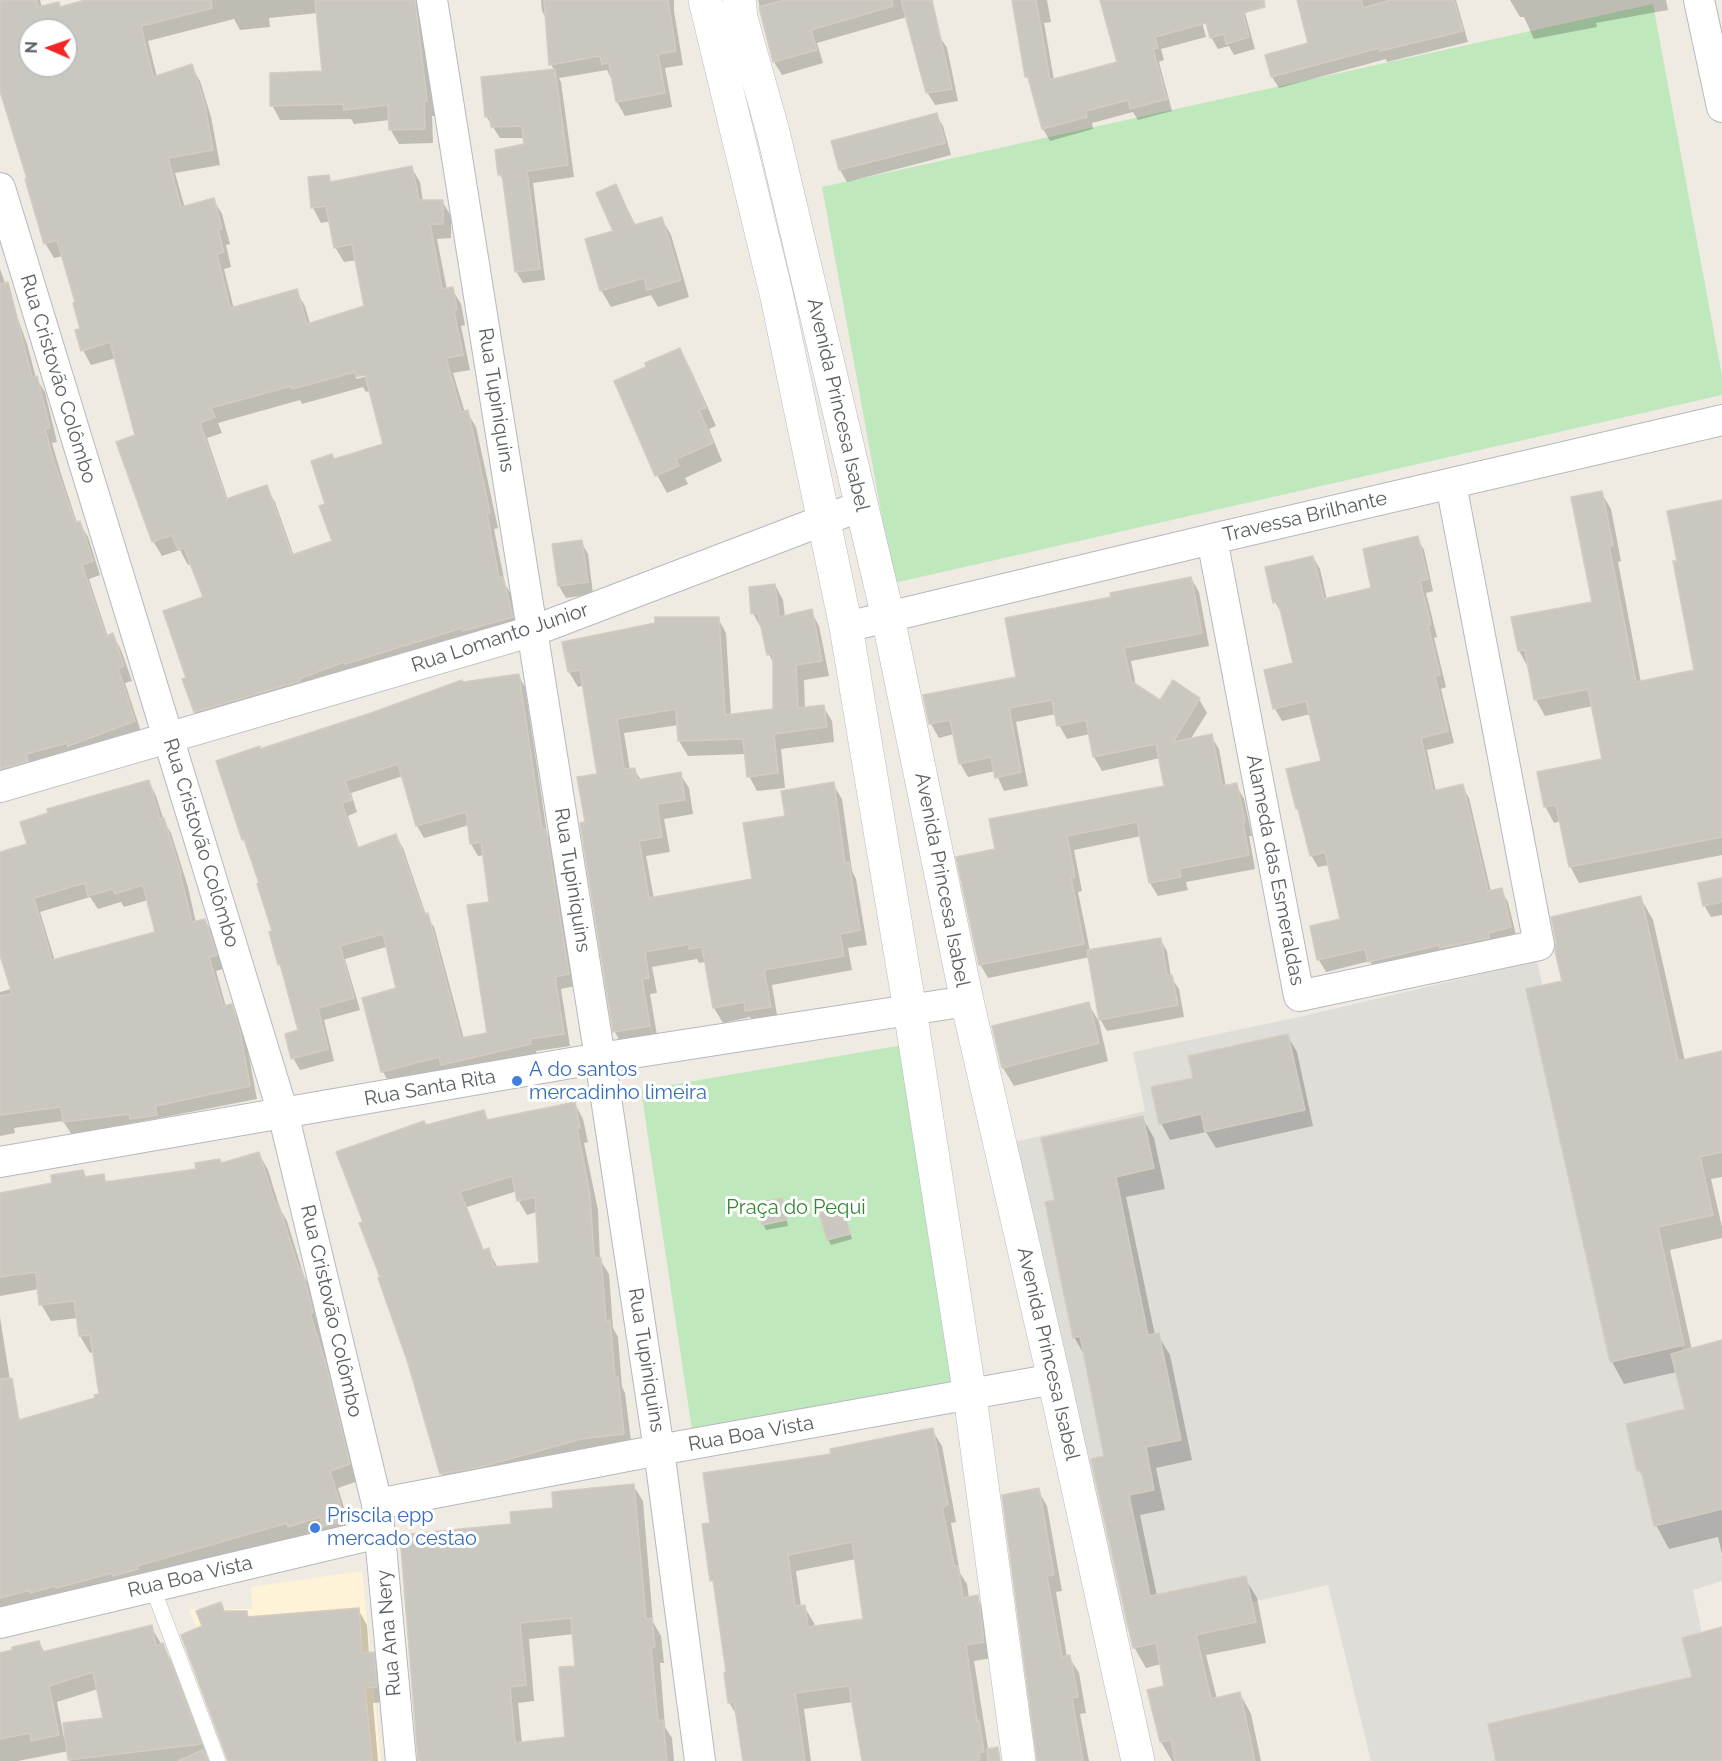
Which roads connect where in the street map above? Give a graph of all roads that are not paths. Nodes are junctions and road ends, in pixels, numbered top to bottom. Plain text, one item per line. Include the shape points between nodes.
1 (432, 0) edge
2 (705, 0) edge
3 (739, 0) edge
4 (1699, 0) edge
5 (1722, 107) edge
6 (0, 188) edge
7 (1722, 420) edge
8 (1451, 484) junction
9 (861, 506) junction
10 (824, 519) junction
11 (1212, 538) junction
12 (888, 617) junction
13 (846, 627) junction
14 (532, 631) junction
15 (169, 737) junction
16 (921, 777) junction
17 (0, 787) edge
18 (874, 787) junction
19 (967, 1001) junction
20 (910, 1010) junction
21 (600, 1058) junction
22 (283, 1113) junction
23 (0, 1162) edge
24 (1054, 1379) junction
25 (970, 1396) junction
26 (659, 1450) junction
27 (378, 1518) junction
28 (152, 1586) junction
29 (0, 1623) edge
30 (218, 1761) edge
31 (401, 1761) edge
32 (700, 1761) edge
33 (1019, 1761) edge
34 (1138, 1761) edge

1 - 14 street, Rua Tupiniquins
2 - 10 main road, Avenida Princesa Isabel via 777,297
3 - 9 main road, Avenida Princesa Isabel
4 - 5 street
6 - 15 street, Rua Cristovão Colômbo
7 - 8 street, Travessa Brilhante
8 - 11 street, Travessa Brilhante
8 - 11 street, Alameda das Esmeraldas via 1539,945 1299,996
9 - 10 street, Rua Lomanto Junior
9 - 12 main road, Avenida Princesa Isabel
10 - 13 main road, Avenida Princesa Isabel
10 - 14 street, Rua Lomanto Junior
11 - 12 street, Travessa Brilhante
12 - 13 street, Travessa Brilhante
12 - 16 main road, Avenida Princesa Isabel
13 - 18 main road, Avenida Princesa Isabel
14 - 15 street, Rua Lomanto Junior
14 - 21 street, Rua Tupiniquins
15 - 17 street, Rua Lomanto Junior
15 - 22 street, Rua Cristovão Colômbo
16 - 18 main road
16 - 19 main road, Avenida Princesa Isabel
18 - 20 main road, Avenida Princesa Isabel
19 - 20 street, Rua Santa Rita
19 - 24 main road, Avenida Princesa Isabel
20 - 21 street, Rua Santa Rita
20 - 25 main road, Avenida Princesa Isabel
21 - 22 street, Rua Santa Rita
21 - 26 street, Rua Tupiniquins
22 - 23 street, Rua Santa Rita
22 - 27 street, Rua Cristovão Colômbo
24 - 25 street, Rua Boa Vista
24 - 34 main road, Avenida Princesa Isabel
25 - 26 street, Rua Boa Vista
25 - 33 main road, Avenida Princesa Isabel
26 - 27 street, Rua Boa Vista
26 - 32 street, Rua Tupiniquins
27 - 28 street, Rua Boa Vista
27 - 31 street, Rua Ana Nery
28 - 29 street, Rua Boa Vista
28 - 30 lane

